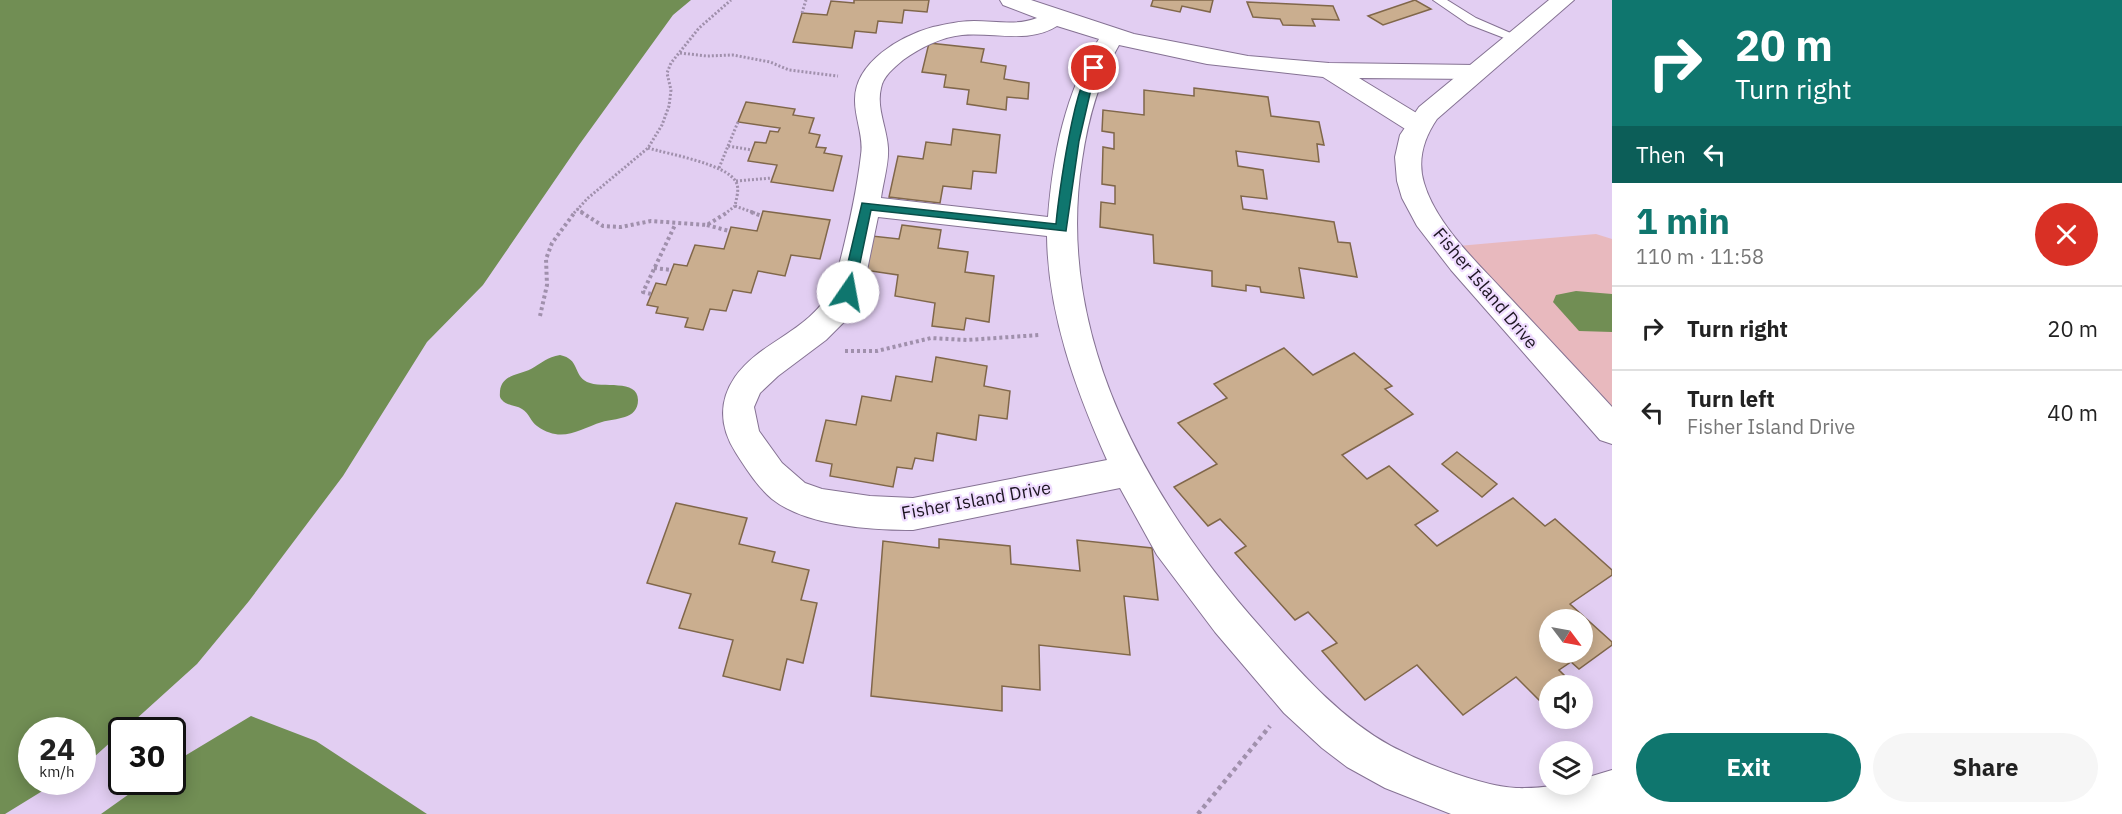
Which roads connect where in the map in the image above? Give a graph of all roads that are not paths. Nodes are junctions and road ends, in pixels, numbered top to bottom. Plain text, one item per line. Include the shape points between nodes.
1 (1011, 0) edge
2 (1439, 0) edge
3 (1563, 0) edge
4 (1055, 17) junction
5 (1113, 36) junction
6 (1516, 38) junction
7 (1329, 70) junction
8 (1474, 72) junction
9 (1419, 126) junction
10 (866, 206) junction
11 (1062, 228) junction
12 (1612, 430) edge
13 (1130, 471) junction
14 (1612, 792) edge

1 - 4 street
2 - 6 lane via 1472,21
3 - 6 street, Fisher Island Drive
4 - 5 street
4 - 10 street, Fisher Island Drive via 1045,25 1025,30 966,28 935,34 894,57 878,71 870,83 867,102 875,153
5 - 7 street via 1196,55
5 - 11 street via 1094,68 1080,109
6 - 8 street, Fisher Island Drive
7 - 8 street
7 - 9 street
8 - 9 street, Fisher Island Drive
9 - 12 street, Fisher Island Drive via 1410,146 1408,168 1427,219 1468,271
10 - 11 street
10 - 13 street, Fisher Island Drive via 848,292 833,317 755,376 747,384 738,406 740,430 750,450 775,479 797,496 824,504 897,515
11 - 13 street via 1062,257 1076,332
13 - 14 street via 1159,526 1231,624 1295,696 1330,729 1372,759 1421,782 1514,810 1533,811

